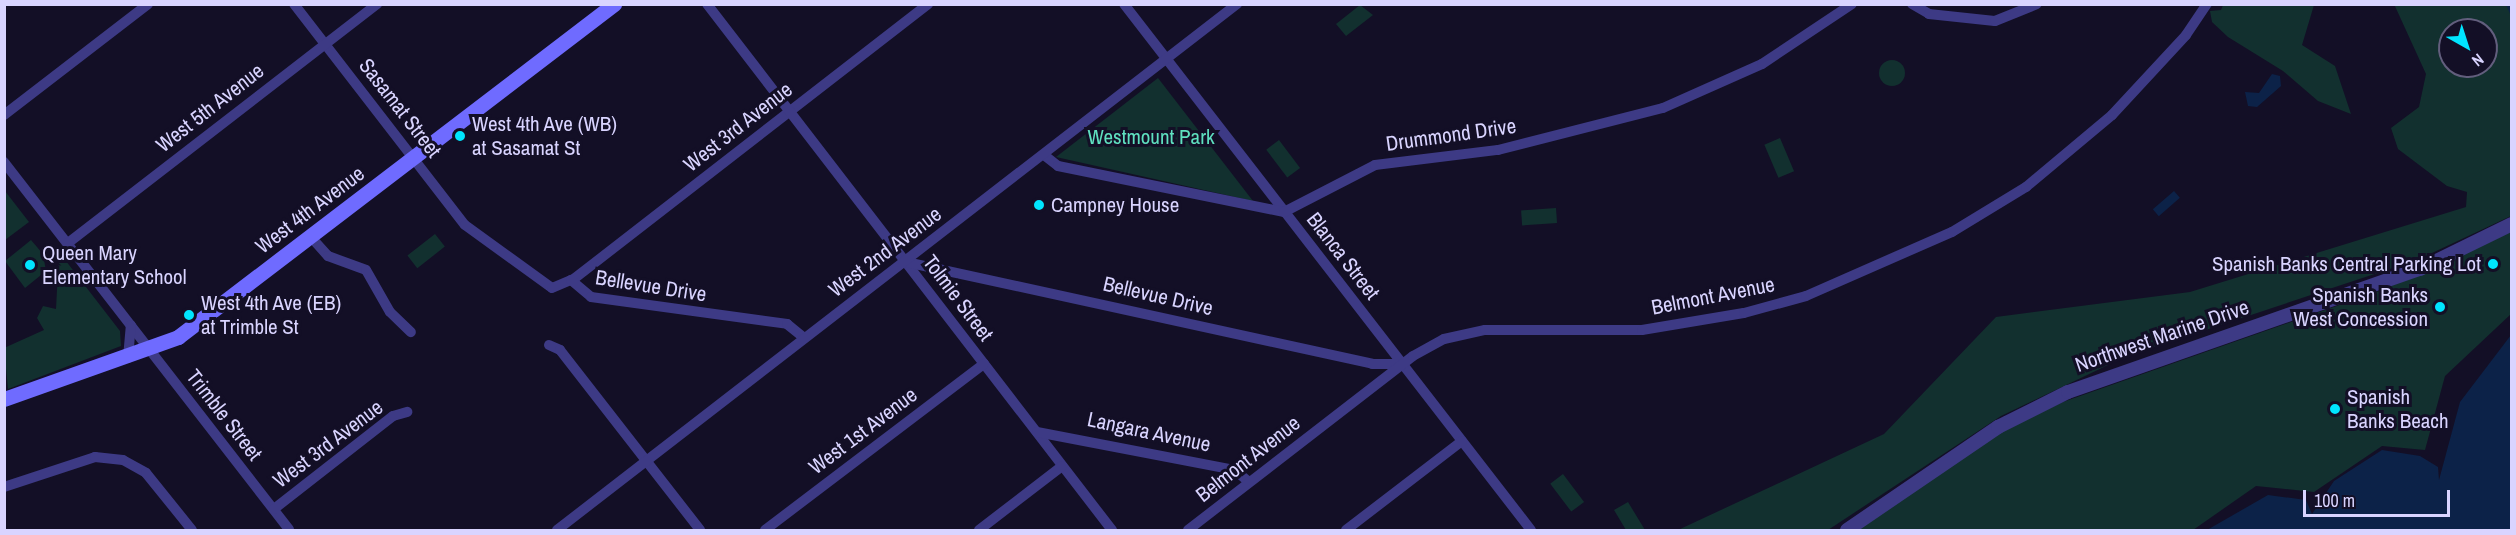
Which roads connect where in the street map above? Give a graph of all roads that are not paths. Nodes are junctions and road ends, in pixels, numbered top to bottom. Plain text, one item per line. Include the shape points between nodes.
1 (148, 4) edge
2 (294, 4) edge
3 (377, 4) edge
4 (614, 4) edge
5 (707, 4) edge
6 (928, 4) edge
7 (1124, 4) edge
8 (1237, 4) edge
9 (1852, 4) edge
10 (1912, 4) edge
11 (2037, 4) edge
12 (2207, 4) edge
13 (325, 44) junction
14 (1166, 60) junction
15 (789, 111) junction
16 (4, 115) edge
17 (1044, 155) junction
18 (413, 157) junction
19 (4, 162) edge
20 (1284, 212) junction
21 (2511, 224) edge
22 (476, 234) joint
23 (310, 236) junction
24 (68, 243) junction
25 (906, 262) junction
26 (571, 280) junction
27 (131, 325) junction
28 (411, 332) dead end
29 (804, 338) junction
30 (549, 345) dead end
31 (149, 350) junction
32 (128, 358) junction
33 (984, 363) junction
34 (1402, 364) junction
35 (4, 399) edge
36 (407, 411) dead end
37 (1037, 432) junction
38 (1462, 441) junction
39 (646, 461) junction
40 (1062, 466) junction
41 (1249, 482) junction
42 (4, 487) edge
43 (274, 509) junction
44 (192, 531) edge
45 (289, 531) edge
46 (557, 531) edge
47 (700, 531) edge
48 (765, 531) edge
49 (979, 531) edge
50 (1112, 531) edge
51 (1188, 531) edge
52 (1346, 531) edge
53 (1531, 531) edge
54 (1847, 531) edge

1 - 16 street
2 - 13 street, Sasamat Street
3 - 13 street, West 5th Avenue
4 - 18 main road, West 4th Avenue
5 - 15 street, Tolmie Street
6 - 15 street, West 3rd Avenue
7 - 14 street, Blanca Street
8 - 14 street, West 2nd Avenue
9 - 20 street, Drummond Drive via 1762,64 1663,108 1498,150 1375,165
10 - 11 street via 1929,14 1995,21
12 - 34 street, Belmont Avenue via 2186,35 2112,115 2052,168 1979,218 1862,274 1744,314 1642,330 1467,332
13 - 18 street, Sasamat Street
13 - 24 street, West 5th Avenue
14 - 17 street, West 2nd Avenue
14 - 20 street, Blanca Street
15 - 25 street, Tolmie Street
15 - 26 street, West 3rd Avenue
17 - 20 street via 1058,166
17 - 25 street, West 2nd Avenue
18 - 22 street, Sasamat Street
18 - 23 main road, West 4th Avenue
19 - 24 street, Trimble Street
20 - 34 street, Blanca Street
21 - 54 street, Northwest Marine Drive via 2420,269 2058,397 1998,427
22 - 26 street, Bellevue Drive via 546,285
23 - 28 street via 328,256 366,270 390,312
23 - 31 main road, West 4th Avenue via 178,337
24 - 27 street, Trimble Street
25 - 29 street, West 2nd Avenue
25 - 33 street, Tolmie Street
25 - 34 street, Bellevue Drive via 1369,364
26 - 29 street, Bellevue Drive via 591,297 787,324
27 - 31 street, Trimble Street
27 - 32 street
29 - 39 street, West 2nd Avenue
30 - 39 street via 560,350
31 - 32 main road, West 4th Avenue
31 - 43 street, Trimble Street
32 - 35 main road, West 4th Avenue
33 - 37 street, Tolmie Street
33 - 48 street, West 1st Avenue
34 - 38 street, Blanca Street
34 - 41 street, Belmont Avenue
36 - 43 street, West 3rd Avenue via 393,416
37 - 40 street, Tolmie Street
37 - 41 street, Langara Avenue via 1235,470
38 - 52 street
38 - 53 street, Blanca Street
39 - 46 street, West 2nd Avenue
39 - 47 street
40 - 49 street
40 - 50 street, Tolmie Street
41 - 51 street, Belmont Avenue
42 - 44 street via 95,457 123,460 146,473
43 - 45 street, Trimble Street

